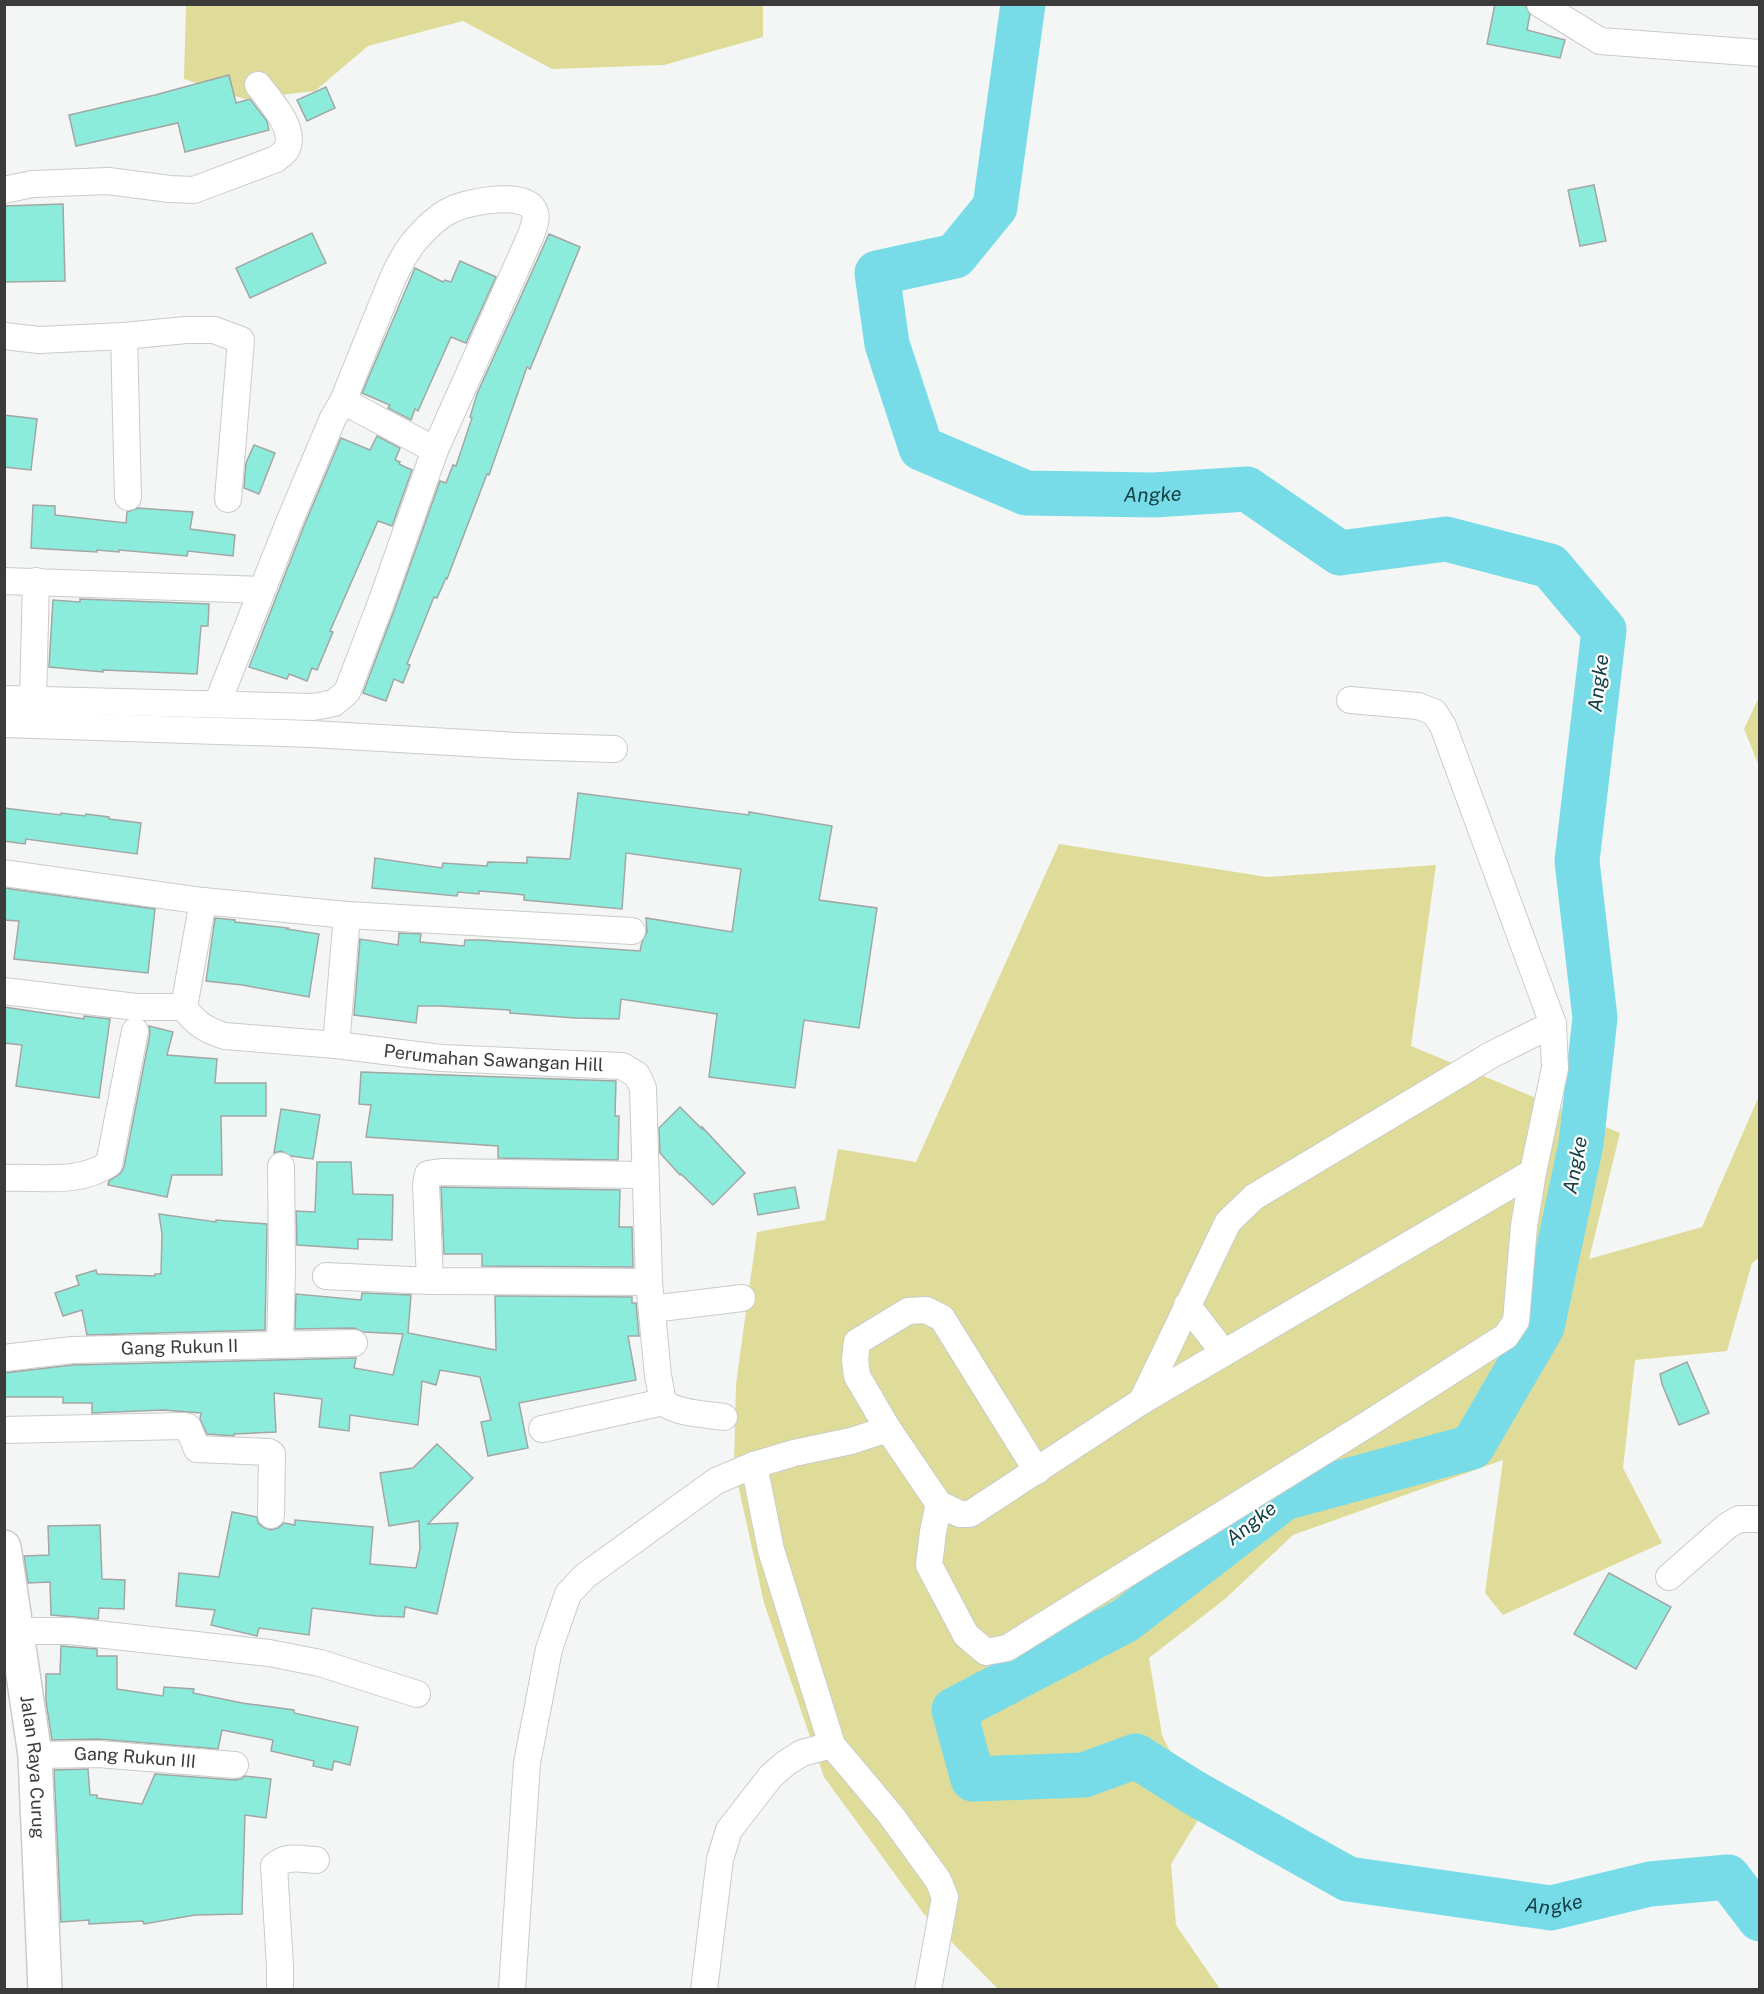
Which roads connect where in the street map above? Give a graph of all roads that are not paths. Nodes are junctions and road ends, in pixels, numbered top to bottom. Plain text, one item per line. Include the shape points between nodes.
1 (1540, 4) edge
2 (1760, 53) edge
3 (258, 85) dead end
4 (4, 190) edge
5 (4, 336) edge
6 (124, 336) junction
7 (343, 401) junction
8 (435, 450) junction
9 (128, 497) dead end
10 (228, 500) dead end
11 (4, 581) edge
12 (36, 581) junction
13 (262, 590) junction
14 (4, 699) edge
15 (33, 699) junction
16 (1350, 700) dead end
17 (217, 704) junction
18 (4, 724) edge
19 (614, 749) dead end
20 (4, 873) edge
21 (203, 901) junction
22 (348, 915) junction
23 (632, 931) dead end
24 (4, 991) edge
25 (184, 1007) junction
26 (1553, 1024) junction
27 (135, 1031) dead end
28 (336, 1045) junction
29 (281, 1166) dead end
30 (1533, 1172) junction
31 (644, 1175) junction
32 (4, 1178) edge
33 (326, 1276) dead end
34 (430, 1281) junction
35 (649, 1282) junction
36 (741, 1298) dead end
37 (1187, 1305) junction
38 (652, 1310) junction
39 (354, 1343) dead end
40 (280, 1344) junction
41 (1224, 1353) junction
42 (4, 1358) edge
43 (1142, 1401) junction
44 (663, 1402) junction
45 (724, 1417) dead end
46 (542, 1428) dead end
47 (4, 1430) edge
48 (888, 1430) junction
49 (754, 1465) junction
50 (1037, 1471) junction
51 (939, 1503) junction
52 (271, 1515) dead end
53 (1760, 1519) edge
54 (6, 1566) edge
55 (1669, 1577) dead end
56 (18, 1631) junction
57 (417, 1694) dead end
58 (832, 1745) junction
59 (35, 1755) junction
60 (235, 1765) dead end
61 (316, 1860) dead end
62 (45, 1989) edge
63 (280, 1989) edge
64 (512, 1989) edge
65 (704, 1989) edge
66 (928, 1989) edge

1 - 2 street via 1600,41
3 - 4 street via 287,129 286,152 276,159 194,190 108,181 32,184
5 - 6 street via 39,340
6 - 9 street
6 - 10 street via 214,330 242,339
7 - 8 street
7 - 8 street via 399,263 414,243 452,209 511,199 526,203 535,214 531,235
7 - 13 street
8 - 17 street via 346,692 334,703 313,707
11 - 12 street
12 - 13 street
12 - 15 street
13 - 17 street
14 - 15 street
15 - 17 street
16 - 26 street via 1418,706 1434,712 1439,719
18 - 19 street
20 - 21 street
21 - 22 street
21 - 25 street
22 - 23 street
22 - 28 street
24 - 25 street via 136,1007
25 - 28 street, Perumahan Sawangan Hill via 200,1026 212,1033
26 - 30 street via 1555,1068
26 - 37 street via 1491,1054 1254,1197 1228,1222
27 - 32 street via 109,1164 96,1173 77,1177
28 - 31 street, Perumahan Sawangan Hill via 441,1058 622,1066 637,1075 644,1088
29 - 40 street
30 - 41 street
30 - 51 street via 1516,1321 1506,1336 1007,1648 986,1652 966,1635 929,1565
31 - 34 street via 428,1174
31 - 35 street, Perumahan Sawangan Hill
33 - 34 street
34 - 35 street
35 - 38 street, Perumahan Sawangan Hill
36 - 38 street
37 - 41 street
37 - 43 street
38 - 44 street, Perumahan Sawangan Hill
39 - 40 street, Gang Rukun II
40 - 42 street, Gang Rukun II via 72,1350
41 - 43 street
43 - 50 street
44 - 45 street via 681,1411
44 - 46 street
47 - 52 street via 188,1427 197,1449 269,1452
48 - 49 street
48 - 50 street via 857,1376 857,1342 908,1311 926,1310 942,1318
48 - 51 street
49 - 58 street via 771,1550
49 - 64 street via 716,1481 585,1576 568,1594 549,1649 527,1763
50 - 51 street via 970,1514 960,1514
53 - 55 street via 1739,1519 1727,1526
54 - 56 main road, Jalan Raya Curug
56 - 57 street via 70,1631 269,1653 320,1663
56 - 59 main road, Jalan Raya Curug
58 - 65 street via 786,1763 771,1776 729,1830 720,1858
58 - 66 street via 890,1814 938,1880 945,1897
59 - 60 street, Gang Rukun III via 98,1754
59 - 62 main road, Jalan Raya Curug
61 - 63 street via 288,1858 274,1866

